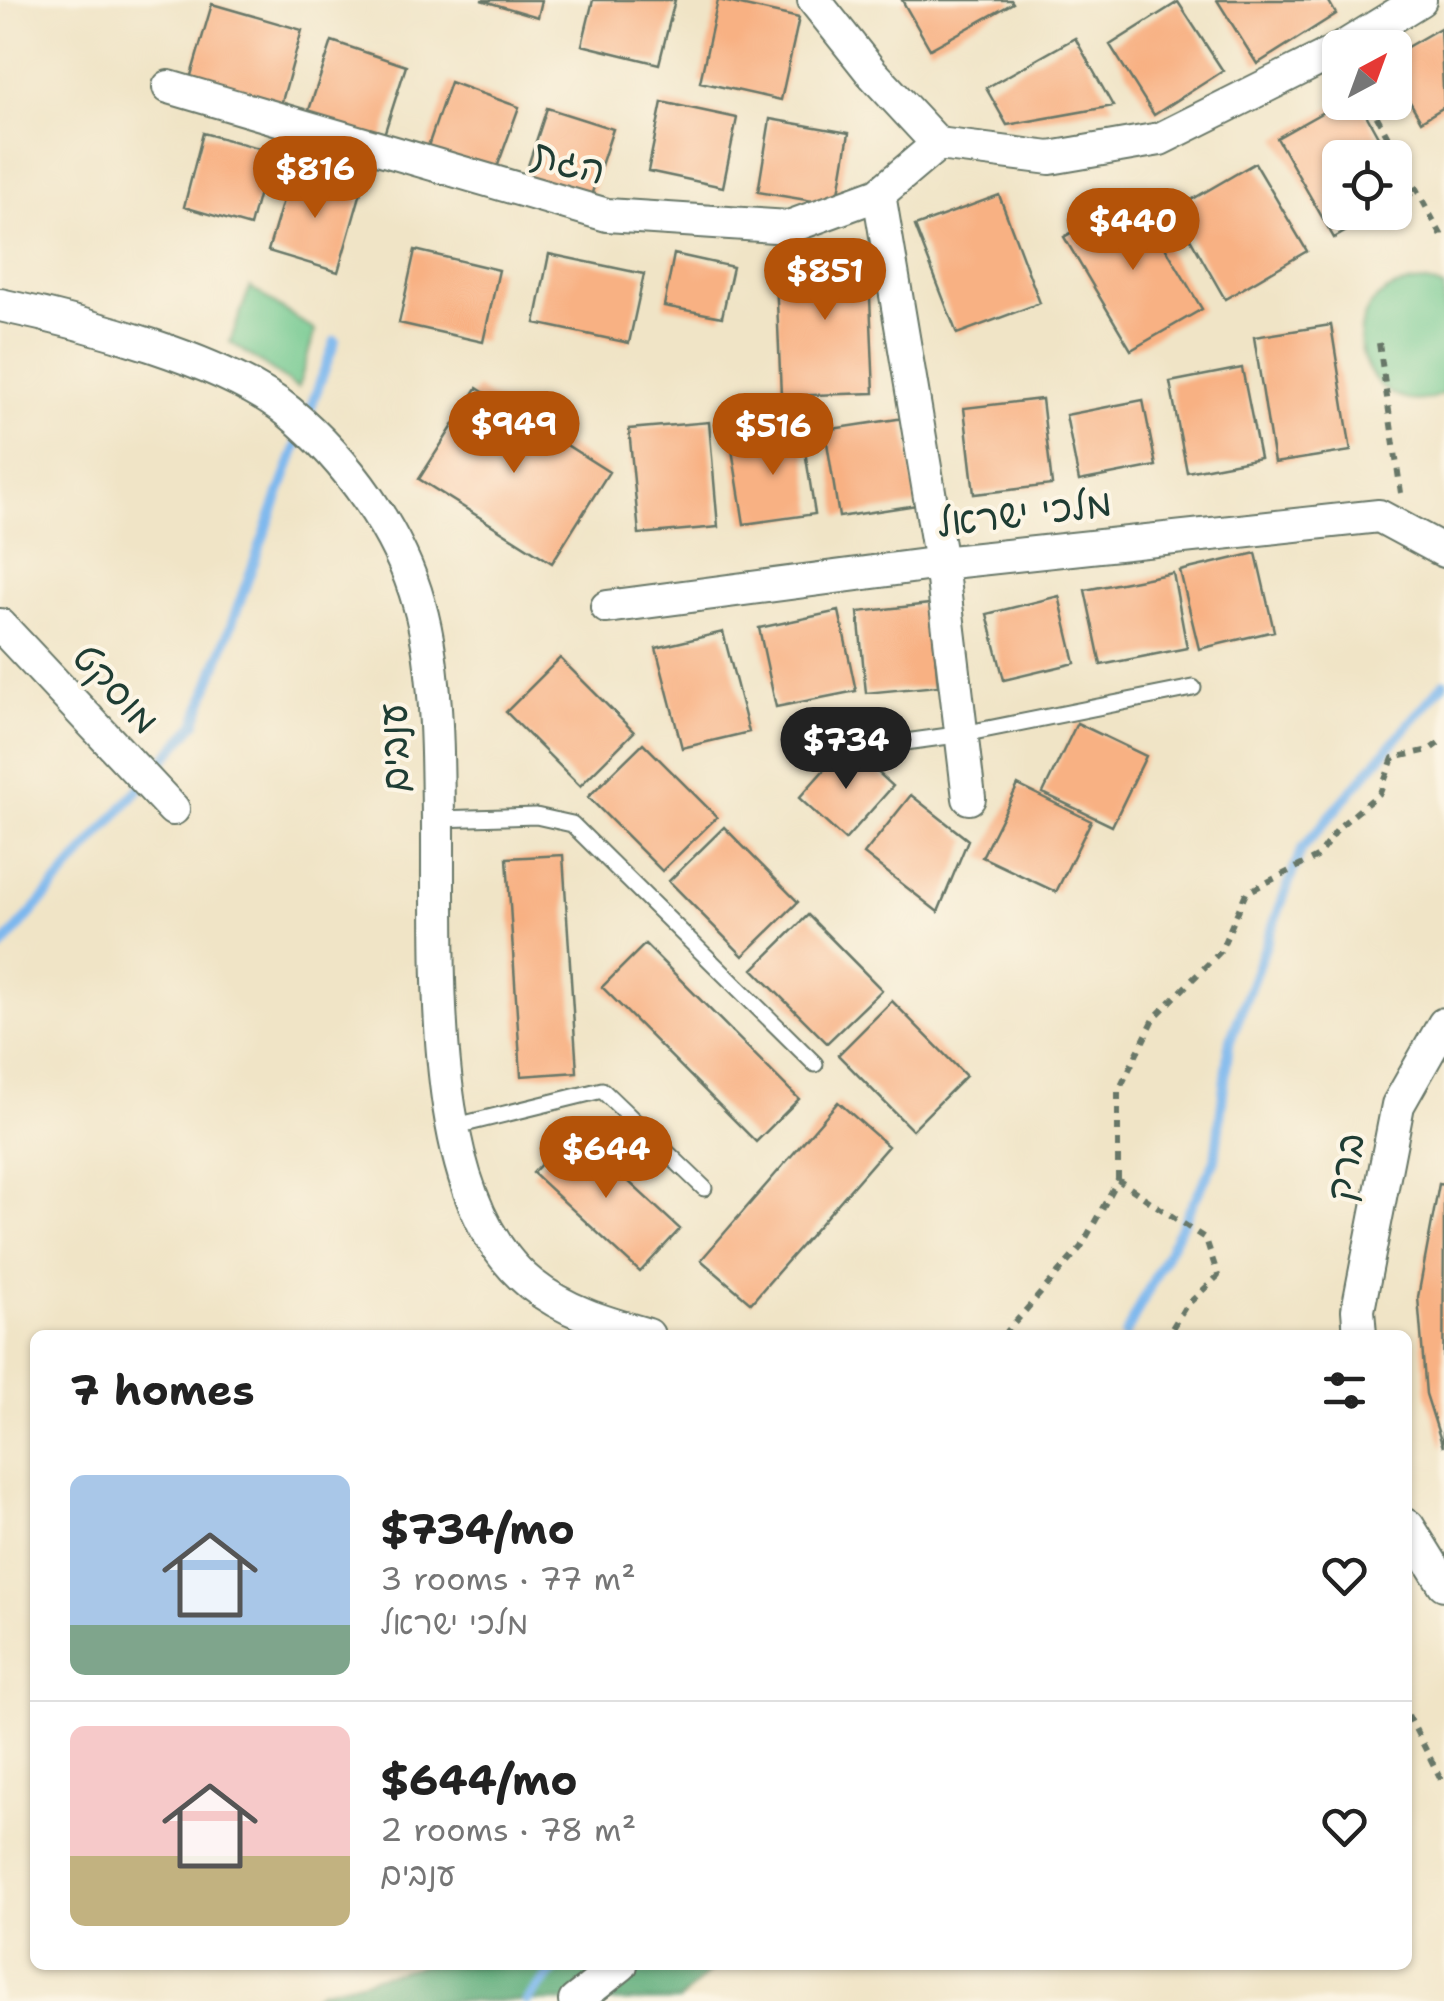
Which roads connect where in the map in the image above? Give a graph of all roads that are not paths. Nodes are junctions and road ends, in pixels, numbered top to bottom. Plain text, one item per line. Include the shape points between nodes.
1 (814, 0) edge
2 (1420, 0) edge
3 (1371, 30) edge
4 (1322, 58) edge
5 (169, 87) dead end
6 (938, 144) junction
7 (879, 194) junction
8 (0, 305) edge
9 (1444, 550) edge
10 (941, 563) junction
11 (606, 607) dead end
12 (0, 624) edge
13 (1194, 688) dead end
14 (962, 734) junction
15 (884, 745) dead end
16 (969, 798) dead end
17 (173, 809) dead end
18 (437, 819) junction
19 (1444, 1024) edge
20 (815, 1064) dead end
21 (450, 1127) junction
22 (704, 1188) dead end
23 (630, 1330) edge
24 (1360, 1330) edge
25 (1412, 1532) edge
26 (1444, 1584) edge
27 (615, 1970) edge
28 (575, 2001) edge

1 - 6 street
2 - 3 street
4 - 6 street via 1160,139 1050,158
5 - 7 street, הגת via 606,216 789,227
6 - 7 street, הגת
7 - 10 street
8 - 18 street, ענבים via 238,380 288,412 338,460 368,500 420,605 432,676
9 - 10 street, מלכי ישראל via 1379,516
10 - 11 street, מלכי ישראל
10 - 14 street
12 - 17 street, מוסקט
13 - 14 lane
14 - 15 lane
14 - 16 street
18 - 20 lane via 536,816 572,824
18 - 21 street, ענבים
19 - 24 street, ברק via 1398,1104
21 - 22 lane via 602,1090
21 - 23 street, ענבים via 467,1191 490,1237 530,1283 581,1316
25 - 26 street
27 - 28 street

